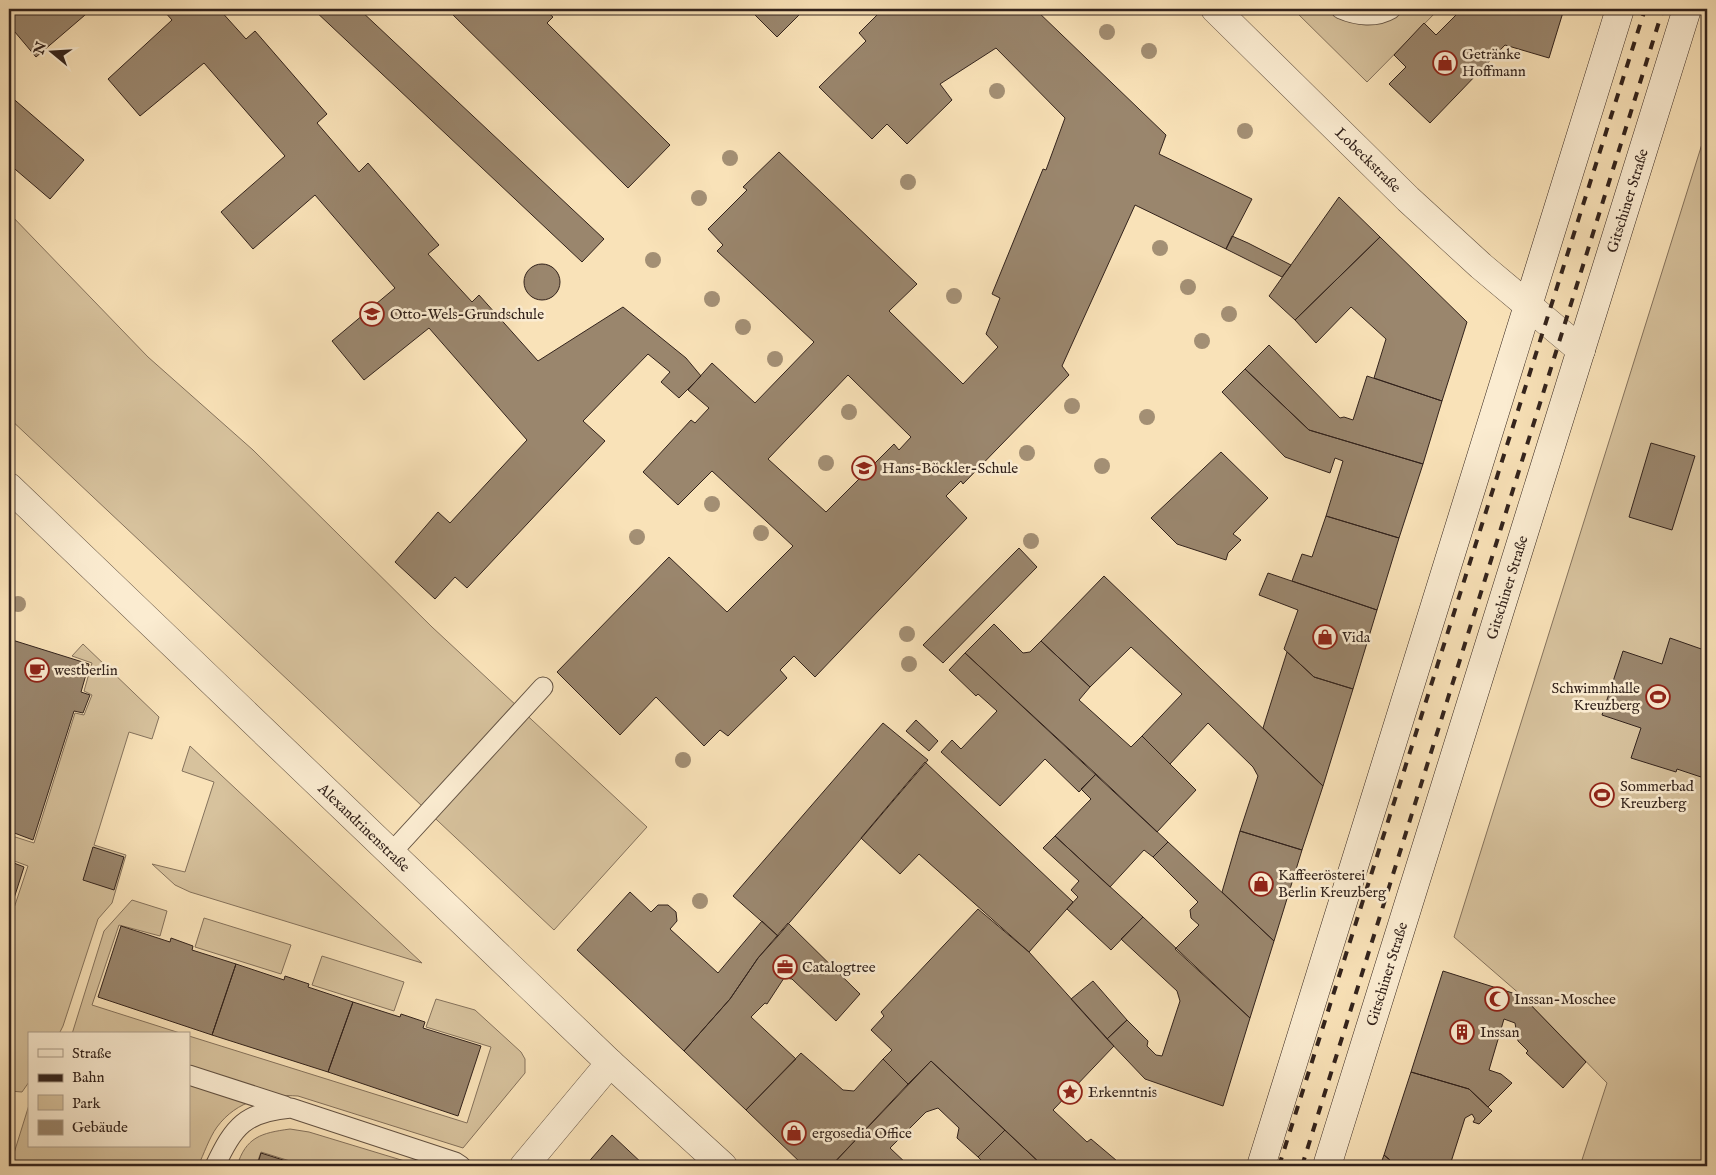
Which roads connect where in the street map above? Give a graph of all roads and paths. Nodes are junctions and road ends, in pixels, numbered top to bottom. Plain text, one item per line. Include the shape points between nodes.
1 (1215, 9) edge
2 (1341, 9) edge
3 (1391, 9) edge
4 (1620, 9) edge
5 (1687, 9) edge
6 (1528, 305) junction
7 (1581, 350) junction
8 (9, 486) edge
9 (543, 687) dead end
10 (392, 852) junction
11 (610, 1062) junction
12 (190, 1075) edge
13 (291, 1108) junction
14 (215, 1166) edge
15 (461, 1166) edge
16 (524, 1166) edge
17 (723, 1166) edge
18 (1261, 1166) edge
19 (1327, 1166) edge

1 - 6 main road, Lobeckstraße via 1408,199
2 - 3 lane via 1377,15
4 - 6 main road
5 - 7 main road, Gitschiner Straße
6 - 7 main road, Lobeckstraße
6 - 18 main road
7 - 19 main road, Gitschiner Straße
8 - 10 main road, Alexandrinenstraße
9 - 10 lane
10 - 11 main road, Alexandrinenstraße
11 - 16 main road
11 - 17 main road, Alexandrinenstraße
12 - 13 lane
13 - 14 lane via 265,1110 243,1122 228,1140
13 - 15 lane

